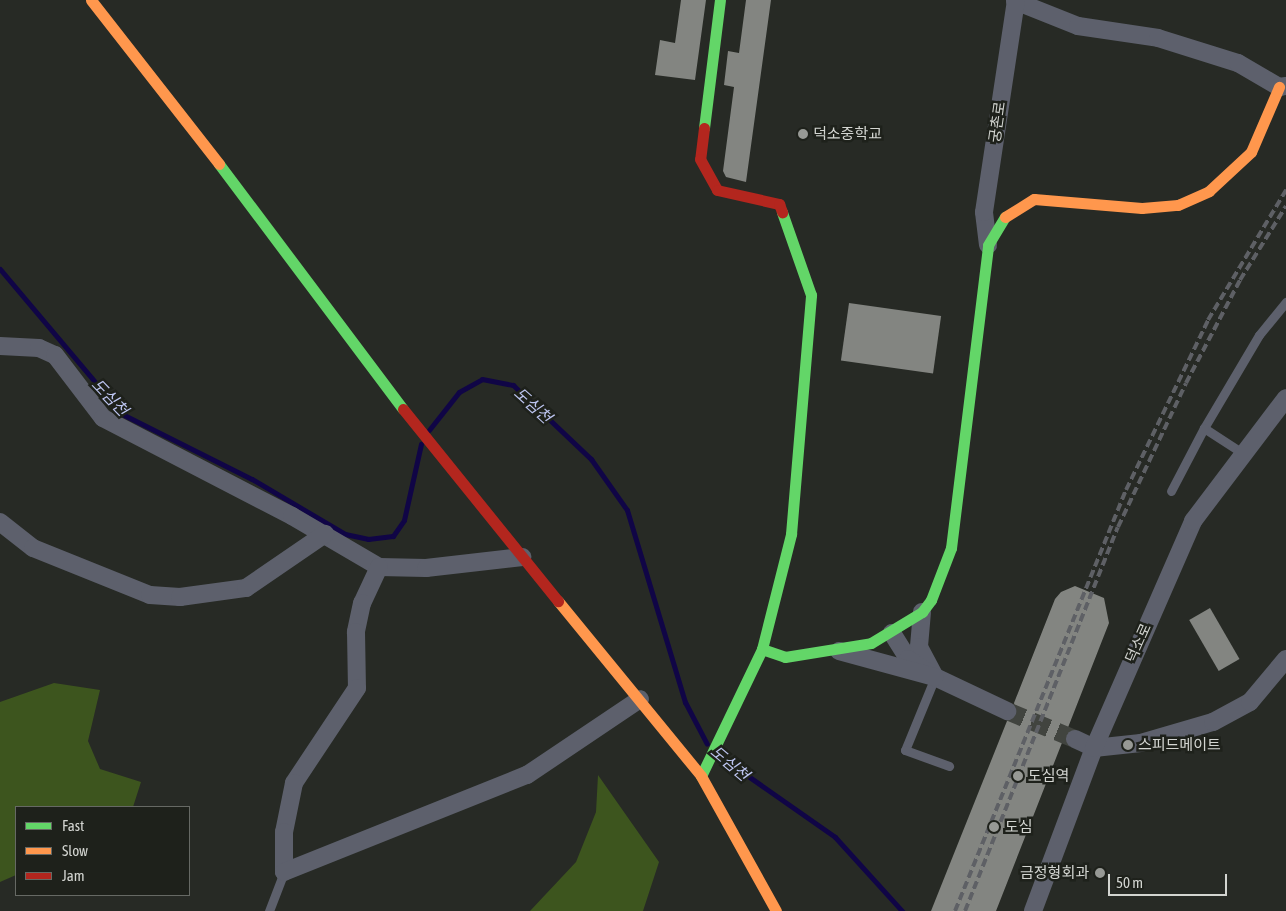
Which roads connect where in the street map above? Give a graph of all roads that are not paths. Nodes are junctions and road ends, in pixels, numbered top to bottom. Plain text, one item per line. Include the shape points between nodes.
1 (91, 0) edge
2 (720, 0) edge
3 (1014, 0) edge
4 (1282, 86) edge
5 (988, 245) junction
6 (1286, 302) edge
7 (0, 346) edge
8 (1286, 398) edge
9 (1204, 428) junction
10 (1244, 454) junction
11 (1171, 491) dead end
12 (0, 522) edge
13 (325, 534) junction
14 (522, 557) junction
15 (379, 567) junction
16 (922, 612) junction
17 (892, 633) junction
18 (762, 649) junction
19 (835, 650) junction
20 (1286, 659) edge
21 (934, 678) junction
22 (640, 699) junction
23 (1007, 710) tunnel mouth
24 (1075, 739) tunnel mouth
25 (1094, 748) junction
26 (948, 766) dead end
27 (701, 776) junction
28 (284, 872) junction
29 (269, 911) edge
30 (776, 911) edge
31 (1033, 911) edge

1 - 14 street via 300,267 413,423
2 - 18 street via 700,159 717,190 779,204 811,295 791,534
3 - 4 street via 1078,26 1158,38 1238,63
3 - 5 street, 궁촌로 via 984,212
4 - 5 street via 1251,152 1209,191 1178,205 1142,208 1034,199 1001,219
5 - 16 street via 951,548 944,574
6 - 9 lane via 1259,335
7 - 13 street via 39,348 55,355 103,418
8 - 10 street, 덕소로
9 - 10 lane
9 - 11 lane
10 - 25 street, 덕소로 via 1193,522
12 - 13 street via 34,548 150,595 180,597 246,588
13 - 15 street
14 - 15 street via 426,568
14 - 22 street
15 - 28 street via 362,603 356,632 356,688 294,784 284,832
16 - 17 street
16 - 21 street via 919,647
17 - 19 street via 871,643
17 - 21 street via 908,659
18 - 19 street via 785,657
18 - 27 street
19 - 21 street
20 - 25 street via 1250,702 1213,722 1141,743
21 - 23 street
21 - 26 lane via 905,750
22 - 27 street
22 - 28 street via 528,775
24 - 25 street
25 - 31 street, 덕소로
27 - 30 street
28 - 29 lane

